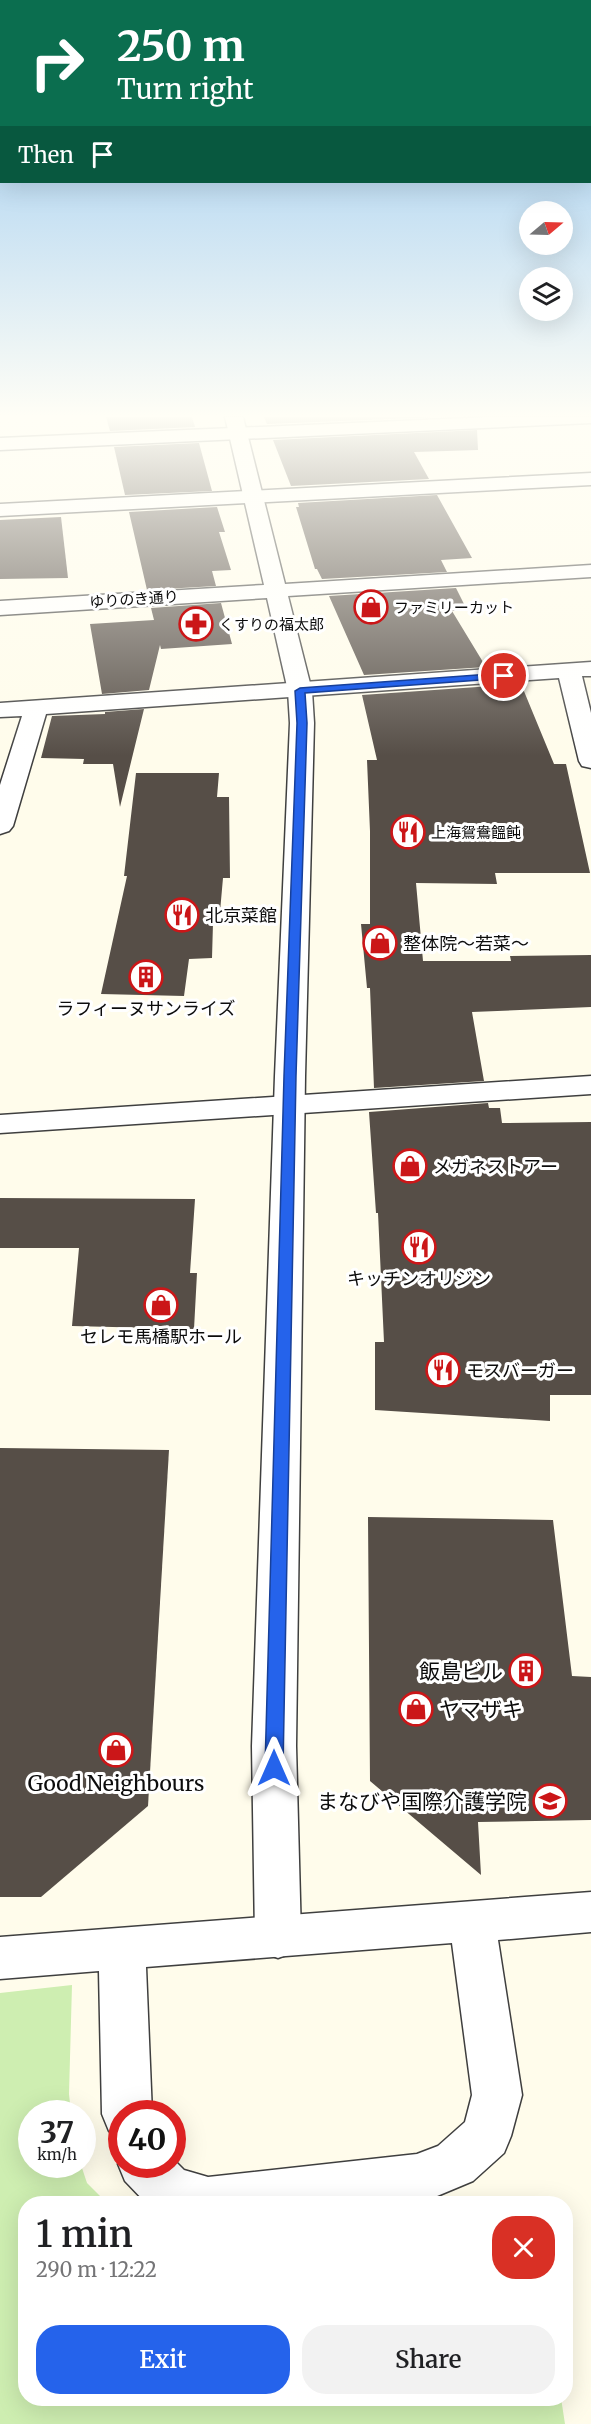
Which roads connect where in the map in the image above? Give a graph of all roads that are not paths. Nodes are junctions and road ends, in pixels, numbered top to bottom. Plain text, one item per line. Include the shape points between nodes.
1 (261, 530) edge
2 (591, 571) edge
3 (275, 591) junction
4 (0, 608) edge
5 (580, 670) edge
6 (300, 691) junction
7 (36, 708) junction
8 (0, 710) edge
9 (591, 761) edge
10 (0, 826) edge
11 (591, 1085) edge
12 (289, 1105) junction
13 (0, 1124) edge
14 (591, 1912) edge
15 (472, 1923) junction
16 (278, 1937) junction
17 (122, 1948) junction
18 (0, 1958) edge
19 (127, 2100) edge
20 (157, 2178) edge
21 (188, 2196) edge
22 (263, 2196) edge

1 - 3 street
2 - 3 street, ゆりのき通り
3 - 4 street, ゆりのき通り
3 - 6 street
5 - 6 street
5 - 9 street
6 - 7 street
6 - 12 street
7 - 8 street
7 - 10 street
11 - 12 street
12 - 13 street
12 - 16 street via 274,1746
14 - 15 street
15 - 16 street
15 - 22 street via 497,2096 486,2136 455,2164 417,2179
16 - 17 street
17 - 18 street
17 - 19 street
20 - 21 street via 169,2190

